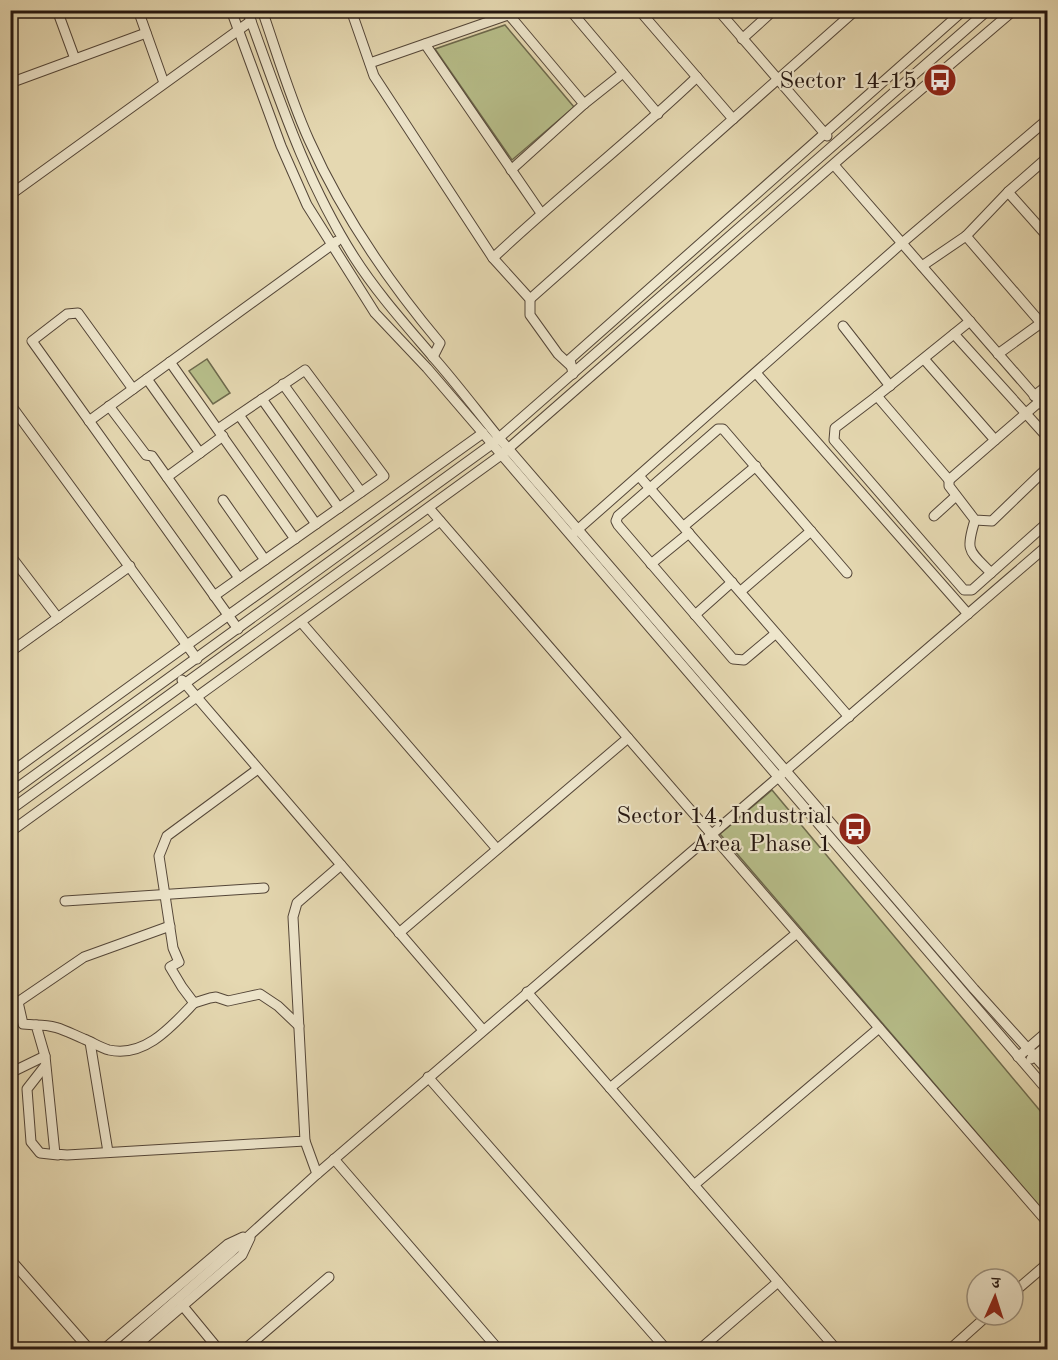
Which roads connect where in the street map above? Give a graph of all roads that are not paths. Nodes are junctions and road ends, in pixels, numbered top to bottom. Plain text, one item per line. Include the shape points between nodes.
1 (57, 10) edge
2 (138, 10) edge
3 (231, 10) edge
4 (247, 10) edge
5 (262, 10) edge
6 (363, 10) edge
7 (570, 10) edge
8 (639, 10) edge
9 (718, 10) edge
10 (774, 10) edge
11 (856, 10) edge
12 (964, 10) edge
13 (988, 10) edge
14 (1014, 10) edge
15 (351, 12) edge
16 (506, 13) edge
17 (250, 21) junction
18 (238, 30) junction
19 (146, 33) junction
20 (742, 39) junction
21 (425, 44) junction
22 (75, 59) junction
23 (370, 63) junction
24 (623, 73) junction
25 (696, 77) junction
26 (776, 80) junction
27 (10, 83) edge
28 (165, 83) junction
29 (584, 104) junction
30 (658, 114) junction
31 (733, 119) junction
32 (1047, 119) edge
33 (824, 134) junction
34 (832, 147) junction
35 (1047, 157) edge
36 (836, 163) junction
37 (511, 171) junction
38 (1008, 192) junction
39 (10, 195) edge
40 (541, 213) junction
41 (966, 236) junction
42 (342, 237) junction
43 (1047, 237) edge
44 (902, 243) junction
45 (333, 245) junction
46 (493, 258) junction
47 (922, 266) junction
48 (530, 299) junction
49 (1044, 320) edge
50 (970, 321) junction
51 (843, 326) dead end
52 (954, 334) junction
53 (998, 354) junction
54 (433, 357) junction
55 (924, 359) junction
56 (170, 362) junction
57 (572, 370) junction
58 (756, 373) junction
59 (147, 379) junction
60 (284, 384) junction
61 (1047, 385) edge
62 (890, 386) junction
63 (133, 389) junction
64 (878, 396) junction
65 (262, 399) junction
66 (1036, 399) junction
67 (10, 404) edge
68 (109, 406) junction
69 (1047, 411) edge
70 (1025, 414) junction
71 (239, 415) junction
72 (89, 420) junction
73 (220, 433) junction
74 (483, 434) junction
75 (1047, 438) edge
76 (995, 440) junction
77 (496, 441) junction
78 (505, 452) junction
79 (200, 453) junction
80 (756, 466) junction
81 (1047, 468) edge
82 (639, 476) junction
83 (167, 477) junction
84 (949, 480) junction
85 (650, 488) junction
86 (361, 492) junction
87 (956, 496) junction
88 (223, 500) dead end
89 (339, 507) junction
90 (429, 508) junction
91 (934, 516) dead end
92 (975, 520) junction
93 (440, 522) junction
94 (1047, 522) edge
95 (316, 524) junction
96 (686, 529) junction
97 (811, 531) junction
98 (575, 532) junction
99 (295, 539) junction
100 (1047, 545) edge
101 (10, 555) edge
102 (265, 560) junction
103 (651, 564) junction
104 (130, 567) junction
105 (847, 573) dead end
106 (991, 573) junction
107 (239, 578) junction
108 (732, 582) junction
109 (741, 591) junction
110 (214, 596) junction
111 (968, 614) junction
112 (228, 615) junction
113 (695, 615) junction
114 (58, 618) junction
115 (301, 622) junction
116 (238, 629) junction
117 (775, 634) junction
118 (187, 645) junction
119 (10, 652) edge
120 (197, 659) junction
121 (177, 674) junction
122 (185, 683) junction
123 (197, 698) junction
124 (849, 717) junction
125 (628, 738) junction
126 (258, 769) junction
127 (787, 771) junction
128 (10, 774) edge
129 (778, 778) junction
130 (10, 793) edge
131 (10, 810) edge
132 (10, 832) edge
133 (712, 834) junction
134 (497, 849) junction
135 (341, 865) junction
136 (264, 888) dead end
137 (166, 894) junction
138 (65, 900) dead end
139 (170, 926) junction
140 (399, 933) junction
141 (797, 933) junction
142 (527, 992) junction
143 (14, 1003) edge
144 (194, 1003) junction
145 (36, 1025) junction
146 (299, 1026) junction
147 (879, 1028) junction
148 (483, 1030) junction
149 (1047, 1030) edge
150 (90, 1042) junction
151 (1047, 1045) edge
152 (1027, 1047) junction
153 (1035, 1056) junction
154 (1018, 1057) junction
155 (45, 1061) junction
156 (1025, 1065) junction
157 (1047, 1071) edge
158 (10, 1073) edge
159 (428, 1077) junction
160 (610, 1088) junction
161 (1047, 1091) edge
162 (305, 1141) junction
163 (108, 1152) junction
164 (58, 1155) junction
165 (334, 1159) junction
166 (317, 1174) junction
167 (694, 1185) junction
168 (1047, 1223) edge
169 (252, 1233) junction
170 (10, 1259) edge
171 (1047, 1263) edge
172 (329, 1277) dead end
173 (778, 1282) junction
174 (1025, 1282) edge
175 (182, 1305) junction
176 (974, 1327) edge
177 (90, 1350) edge
178 (103, 1350) edge
179 (119, 1350) edge
180 (131, 1350) edge
181 (219, 1350) edge
182 (244, 1350) edge
183 (499, 1350) edge
184 (667, 1350) edge
185 (699, 1350) edge
186 (837, 1350) edge
187 (948, 1350) edge

1 - 22 street
2 - 19 street
3 - 18 street
4 - 17 street
5 - 54 street via 309,139 375,259 440,343
6 - 15 street
7 - 24 street
8 - 25 street
9 - 20 street
10 - 20 street
11 - 26 street
12 - 33 street
13 - 34 street
14 - 36 street
15 - 23 street
16 - 21 street
16 - 29 street
17 - 18 street
17 - 42 street via 295,144
18 - 28 street
18 - 45 street via 307,205
19 - 22 street
19 - 28 street
20 - 26 street
21 - 23 street
21 - 37 street
22 - 27 street
23 - 46 street via 374,76
24 - 29 street
24 - 30 street
25 - 30 street
25 - 31 street
26 - 31 street
26 - 33 street
28 - 39 street
29 - 37 street
30 - 40 street
31 - 48 street
32 - 44 street
33 - 34 street
33 - 57 street via 570,359
34 - 36 street
34 - 57 street
35 - 38 street
36 - 44 street
36 - 78 street
37 - 40 street
38 - 41 street
38 - 43 street
40 - 46 street
41 - 47 street
41 - 49 street
42 - 45 street
42 - 54 street via 392,311
44 - 47 street
44 - 58 street
45 - 56 street
45 - 74 street via 375,313
46 - 48 street
47 - 50 street
48 - 57 street via 530,315
49 - 53 street
50 - 52 street
50 - 53 street
51 - 62 street
52 - 55 street
52 - 70 street
53 - 66 street
54 - 77 street
55 - 62 street
55 - 76 street
56 - 59 street
56 - 73 street
57 - 77 street
58 - 82 street
58 - 111 street
59 - 63 street
59 - 79 street
60 - 65 street
60 - 86 street
60 - 86 street via 305,370 384,476
61 - 66 street
62 - 64 street
63 - 68 street
63 - 72 street via 78,313 67,314 32,341
64 - 84 street
64 - 106 street via 835,428 834,440 964,590 972,590
65 - 71 street
65 - 89 street
66 - 69 street
66 - 70 street
67 - 104 street
68 - 72 street
68 - 83 street
70 - 75 street
70 - 76 street
71 - 73 street
71 - 95 street
72 - 110 street
73 - 79 street
73 - 99 street
74 - 77 street
74 - 112 street
76 - 84 street
77 - 78 street
77 - 116 street
78 - 90 street
78 - 98 street
79 - 83 street
80 - 85 street via 723,429 718,429
80 - 96 street
80 - 97 street
81 - 92 street via 992,521
82 - 85 street
82 - 98 street
83 - 107 street
84 - 87 street
85 - 96 street
85 - 103 street via 616,521
86 - 89 street
87 - 91 street
87 - 92 street
88 - 102 street
89 - 95 street
90 - 93 street
90 - 122 street
92 - 106 street via 969,547
93 - 115 street
93 - 125 street
94 - 106 street
95 - 99 street
96 - 103 street
96 - 108 street
97 - 105 street
97 - 109 street
98 - 127 street
98 - 129 street
99 - 102 street
100 - 111 street
101 - 114 street
102 - 107 street
103 - 113 street
104 - 114 street
104 - 118 street
107 - 110 street
108 - 109 street
108 - 113 street
109 - 117 street
110 - 112 street
111 - 124 street
112 - 116 street
112 - 118 street
113 - 117 street via 737,661 744,660
114 - 119 street
115 - 123 street
115 - 134 street
116 - 120 street
117 - 124 street
118 - 120 street
118 - 128 street
120 - 121 street
121 - 122 street
121 - 130 street
122 - 123 street
122 - 131 street
123 - 126 street
123 - 132 street
124 - 127 street
125 - 133 street
125 - 134 street
126 - 135 street
126 - 137 street via 167,836 159,856
127 - 129 street
127 - 152 street
129 - 133 street
129 - 154 street
133 - 141 street
133 - 142 street
134 - 140 street
135 - 140 street
135 - 146 street via 297,903 293,917
136 - 137 street
137 - 138 street
137 - 139 street
139 - 143 street via 84,957
139 - 144 street via 179,962 170,967
140 - 148 street
141 - 147 street
141 - 160 street
142 - 148 street
142 - 160 street
143 - 145 street via 23,1024
144 - 146 street via 260,994
144 - 150 street via 173,1026 133,1051 110,1050
145 - 150 street via 53,1025
145 - 155 street
146 - 162 street
147 - 167 street
147 - 168 street
148 - 159 street
149 - 152 street
150 - 163 street
151 - 153 street
152 - 153 street
152 - 154 street
153 - 156 street
153 - 157 street
154 - 156 street
155 - 158 street
155 - 164 street
155 - 164 street via 27,1089 31,1142 40,1153
156 - 161 street
159 - 165 street
159 - 184 street
160 - 167 street
162 - 163 street
162 - 166 street
163 - 164 street
165 - 166 street
165 - 183 street
166 - 169 street
167 - 173 street
169 - 175 street via 242,1255
169 - 178 street via 228,1244
169 - 179 street
170 - 177 street
171 - 174 street
172 - 182 street
173 - 185 street
173 - 186 street
175 - 180 street
175 - 181 street
176 - 187 street

